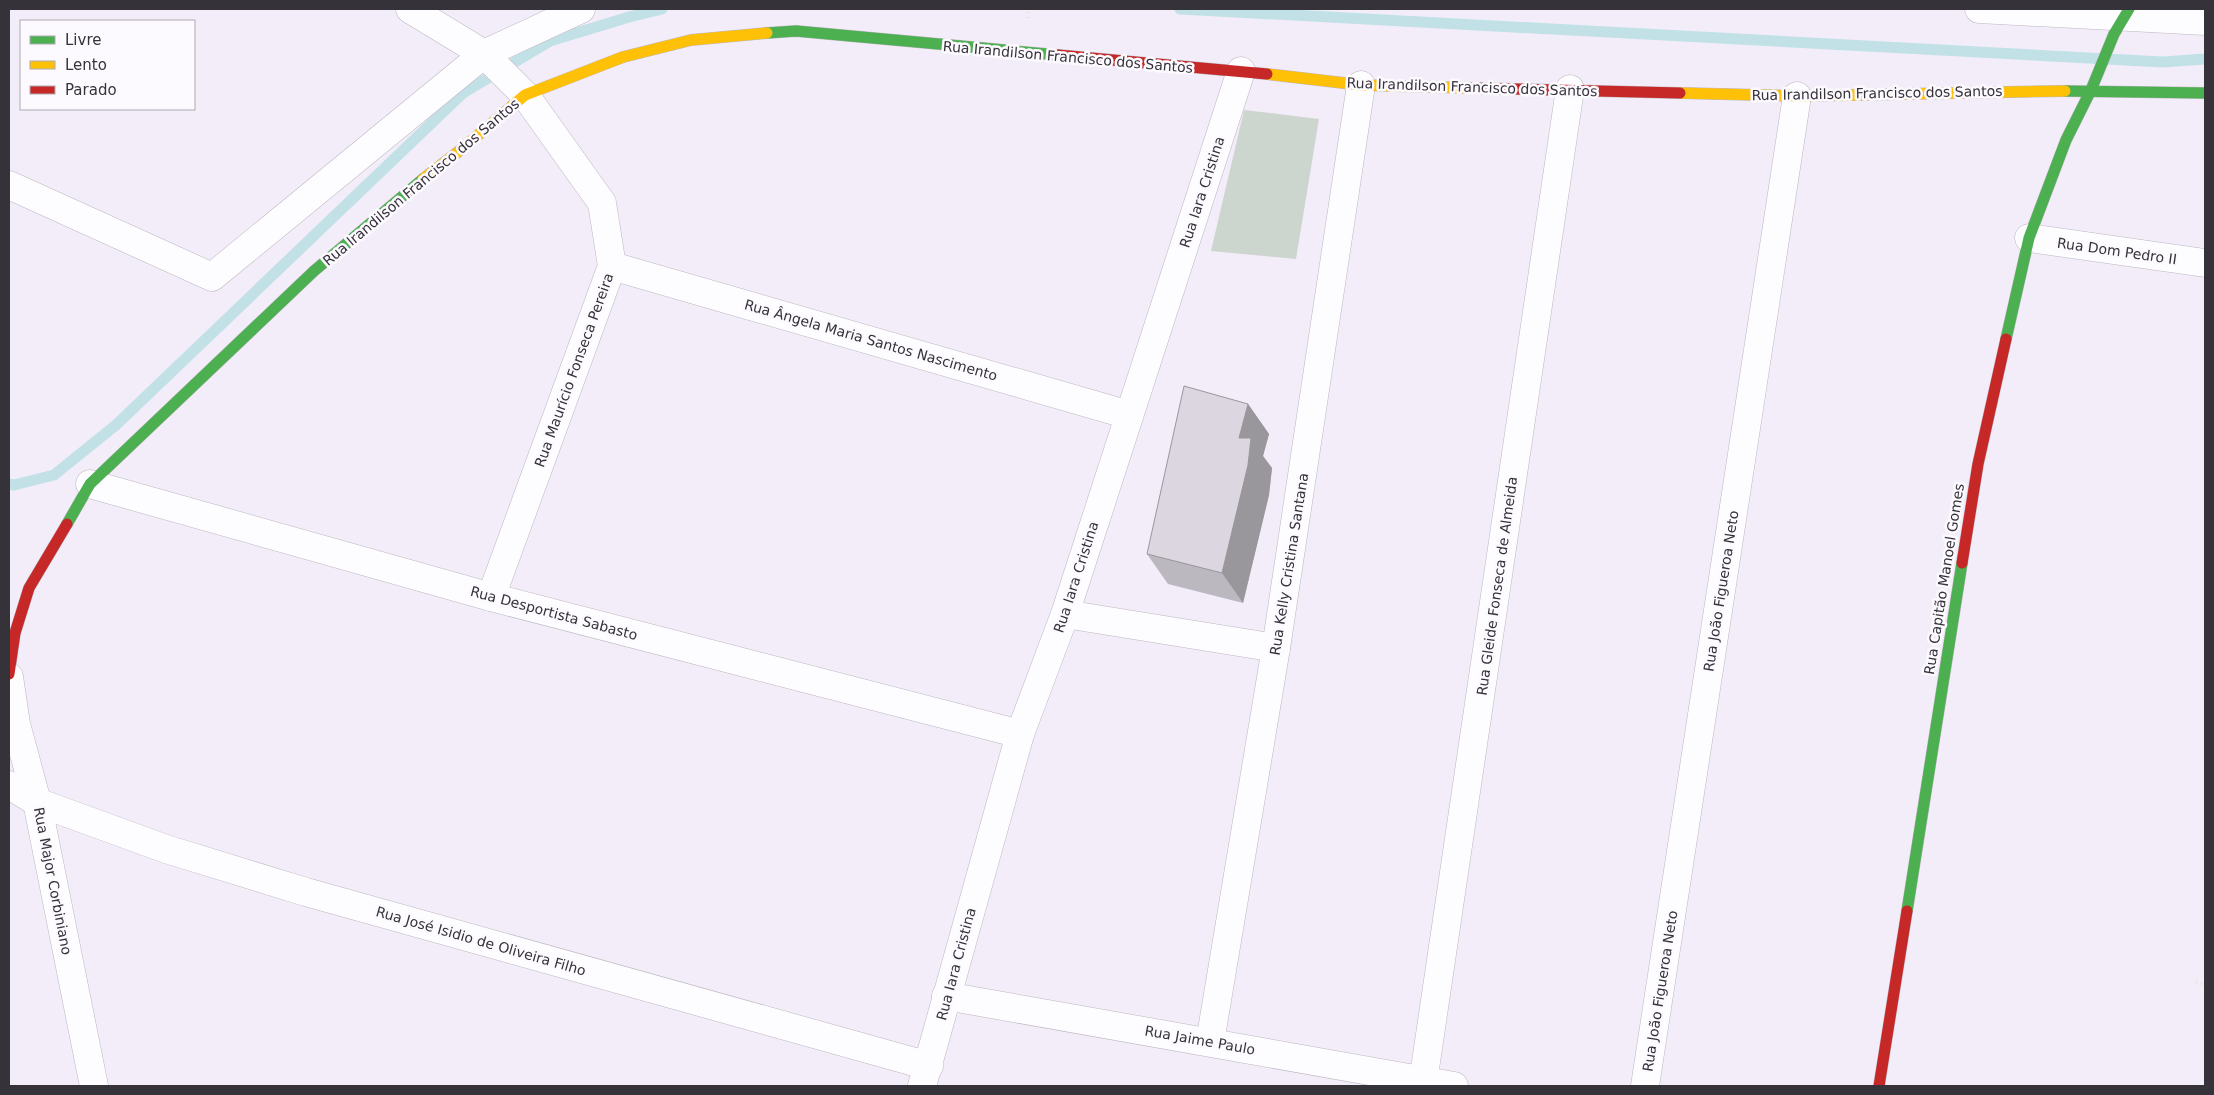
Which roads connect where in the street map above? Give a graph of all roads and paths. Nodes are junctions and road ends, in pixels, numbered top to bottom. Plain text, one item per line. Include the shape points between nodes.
1 (410, 9) edge
2 (581, 9) edge
3 (1029, 9) edge
4 (1979, 9) edge
5 (1028, 18) dead end
6 (2122, 20) edge
7 (2205, 21) edge
8 (484, 54) junction
9 (1241, 72) junction
10 (1361, 85) junction
11 (1570, 90) junction
12 (2091, 90) junction
13 (2205, 92) edge
14 (525, 95) junction
15 (1797, 96) junction
16 (9, 184) edge
17 (2029, 238) junction
18 (2205, 263) edge
19 (612, 266) junction
20 (1130, 415) junction
21 (90, 484) junction
22 (491, 597) junction
23 (1065, 614) junction
24 (1276, 648) junction
25 (9, 675) edge
26 (1020, 734) junction
27 (9, 785) edge
28 (37, 802) junction
29 (2196, 982) dead end
30 (2205, 985) edge
31 (946, 996) junction
32 (1210, 1042) junction
33 (925, 1076) edge
34 (1424, 1082) junction
35 (94, 1086) edge
36 (1454, 1086) edge
37 (1645, 1086) edge
38 (1880, 1086) edge

1 - 8 street, Rua Maurício Fonseca Pereira
2 - 8 street
3 - 5 path
4 - 6 street
6 - 7 street
6 - 12 street, Rua Capitão Manoel Gomes
8 - 14 street, Rua Maurício Fonseca Pereira
8 - 16 street via 212,277
9 - 10 street, Rua Irandilson Francisco dos Santos
9 - 14 street, Rua Irandilson Francisco dos Santos via 796,31 691,40 623,57
9 - 20 street, Rua Iara Cristina
10 - 11 street, Rua Irandilson Francisco dos Santos
10 - 24 street, Rua Kelly Cristina Santana
11 - 15 street, Rua Irandilson Francisco dos Santos
11 - 34 street, Rua Gleide Fonseca de Almeida
12 - 13 street, Rua Irandilson Francisco dos Santos
12 - 15 street, Rua Irandilson Francisco dos Santos
12 - 17 street, Rua Capitão Manoel Gomes via 2066,140
14 - 19 street, Rua Maurício Fonseca Pereira via 602,203
14 - 21 street, Rua Irandilson Francisco dos Santos via 314,270
15 - 37 street, Rua João Figueroa Neto
17 - 18 street, Rua Dom Pedro II
17 - 38 street, Rua Capitão Manoel Gomes via 1978,464
19 - 20 street, Rua Ângela Maria Santos Nascimento
19 - 22 street, Rua Maurício Fonseca Pereira
20 - 23 street, Rua Iara Cristina
21 - 22 street, Rua Desportista Sabasto
21 - 25 street, Rua Major Corbiniano via 29,588 15,634
22 - 26 street, Rua Desportista Sabasto
23 - 24 street
23 - 26 street, Rua Iara Cristina
24 - 32 street, Rua Kelly Cristina Santana
25 - 28 street, Rua Major Corbiniano via 16,724
26 - 31 street, Rua Iara Cristina
27 - 28 street, Rua José Isidio de Oliveira Filho
28 - 33 street, Rua José Isidio de Oliveira Filho via 166,849
28 - 35 street, Rua Major Corbiniano
29 - 30 path
31 - 32 street, Rua Jaime Paulo
31 - 33 street, Rua Iara Cristina
32 - 34 street, Rua Jaime Paulo
34 - 36 street, Rua Jaime Paulo

